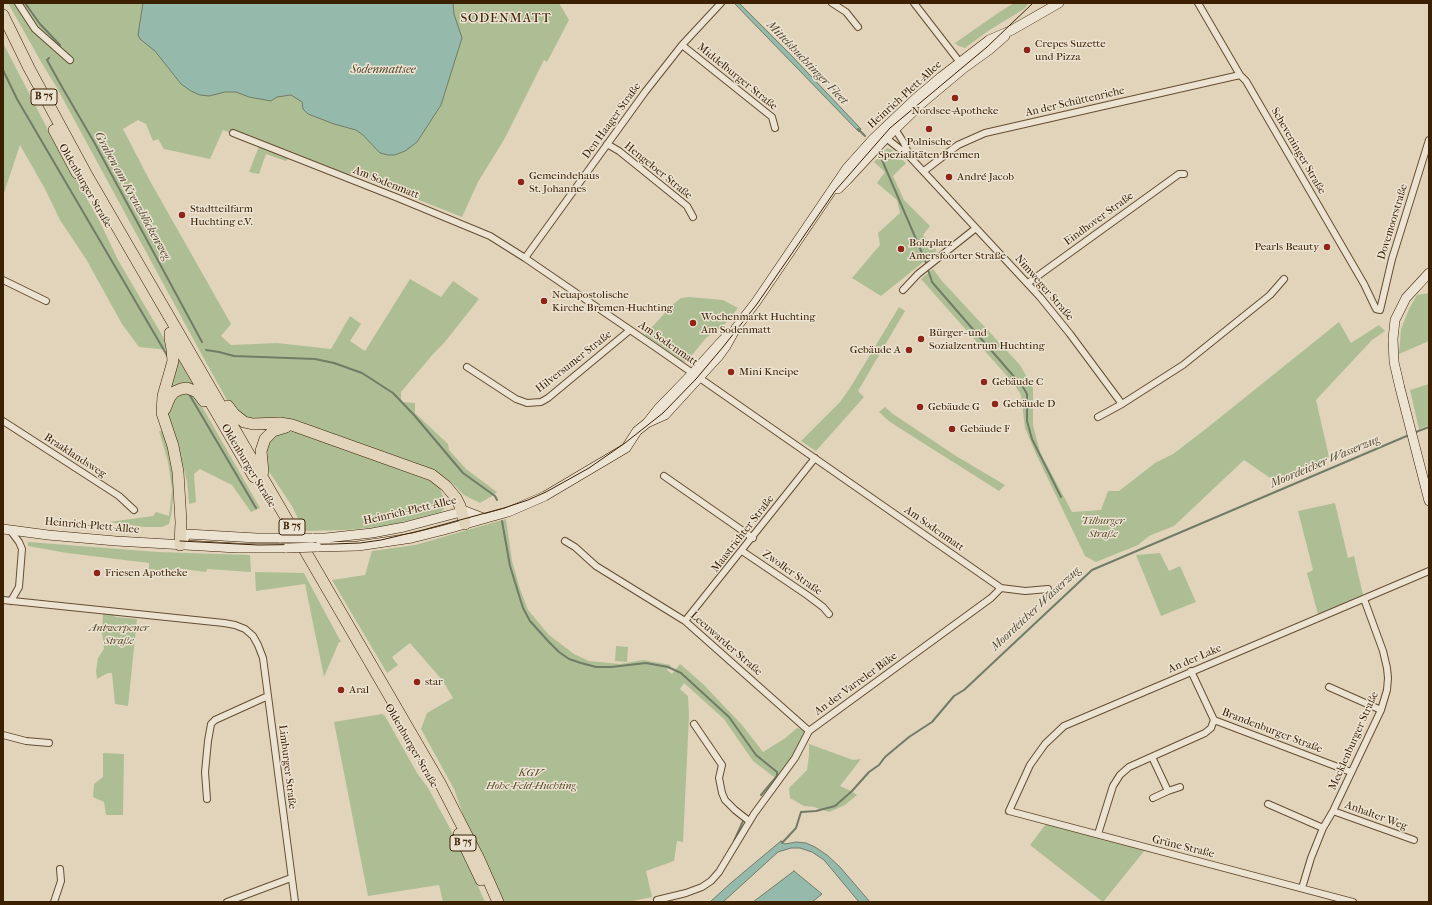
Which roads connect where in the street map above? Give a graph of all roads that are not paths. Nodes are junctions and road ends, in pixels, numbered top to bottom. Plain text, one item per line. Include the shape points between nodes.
1 (18, 3) edge
2 (721, 3) edge
3 (832, 3) edge
4 (914, 3) edge
5 (1059, 3) edge
6 (1198, 3) edge
7 (3, 15) edge
8 (858, 27) dead end
9 (3, 32) edge
10 (682, 45) junction
11 (70, 60) dead end
12 (961, 65) junction
13 (1240, 75) junction
14 (885, 127) junction
15 (775, 128) dead end
16 (895, 130) junction
17 (233, 133) dead end
18 (886, 138) junction
19 (1429, 140) edge
20 (607, 144) junction
21 (910, 157) junction
22 (924, 171) junction
23 (1184, 174) dead end
24 (829, 196) junction
25 (693, 217) dead end
26 (976, 228) junction
27 (525, 258) junction
28 (1429, 273) edge
29 (1284, 279) dead end
30 (3, 280) edge
31 (1028, 283) junction
32 (903, 290) dead end
33 (46, 301) dead end
34 (1380, 310) joint
35 (630, 330) junction
36 (169, 331) junction
37 (466, 366) dead end
38 (696, 376) junction
39 (209, 384) junction
40 (1122, 404) junction
41 (163, 417) junction
42 (1098, 417) dead end
43 (3, 420) edge
44 (223, 424) junction
45 (292, 425) junction
46 (815, 458) junction
47 (263, 476) junction
48 (664, 476) dead end
49 (1429, 501) edge
50 (134, 510) dead end
51 (461, 512) junction
52 (483, 518) junction
53 (465, 524) junction
54 (7, 530) edge
55 (752, 538) junction
56 (565, 541) dead end
57 (180, 545) junction
58 (742, 551) junction
59 (1429, 571) edge
60 (1001, 588) junction
61 (1048, 589) dead end
62 (1364, 599) junction
63 (3, 600) edge
64 (11, 601) junction
65 (829, 614) dead end
66 (685, 621) junction
67 (1191, 671) junction
68 (1329, 687) dead end
69 (268, 696) junction
70 (1381, 710) junction
71 (1214, 720) junction
72 (694, 724) dead end
73 (809, 731) junction
74 (3, 735) edge
75 (49, 744) dead end
76 (1152, 757) junction
77 (1351, 772) junction
78 (1180, 787) dead end
79 (1168, 792) junction
80 (1153, 798) dead end
81 (207, 799) dead end
82 (1268, 804) dead end
83 (1333, 811) junction
84 (1008, 812) joint
85 (749, 821) junction
86 (1322, 828) junction
87 (1098, 834) junction
88 (1414, 840) dead end
89 (60, 869) dead end
90 (291, 878) junction
91 (1302, 888) junction
92 (657, 900) dead end
93 (54, 902) edge
94 (227, 902) edge
95 (295, 902) edge
96 (490, 902) edge
97 (498, 902) edge
98 (1353, 902) edge

1 - 11 street via 35,29
2 - 10 street, Den Haager Straße
3 - 8 street via 846,12
4 - 12 street
5 - 12 main road, Heinrich-Plett-Allee via 989,40
6 - 13 street, Scheveninger Straße
7 - 39 highway, Oldenburger Straße / B 75 via 88,177
9 - 36 highway, Oldenburger Straße / B 75 via 66,153
10 - 15 street, Middelburger Straße via 772,117
10 - 20 street, Den Haager Straße
12 - 14 main road, Heinrich-Plett-Allee via 915,99
12 - 16 main road, Heinrich-Plett-Allee
13 - 22 street, An der Schüttenriehe via 985,133 958,144
13 - 34 street, Scheveninger Straße via 1246,81 1364,284 1376,309
14 - 16 street
14 - 18 street
14 - 24 main road, Heinrich-Plett-Allee via 847,168
16 - 18 main road, Heinrich-Plett-Allee
16 - 21 street, Nimweger Straße
17 - 27 street, Am Sodenmatt via 484,234
18 - 21 street, Nimweger Straße
18 - 24 main road, Heinrich-Plett-Allee via 848,180
19 - 34 street, Dovemoorstraße via 1392,259
20 - 25 street, Hengeloer Straße via 687,206
20 - 27 street, Den Haager Straße
21 - 22 street, Nimweger Straße
22 - 26 street, Nimweger Straße
23 - 31 street, Eindhover Straße via 1179,174
24 - 38 main road, Heinrich-Plett-Allee via 756,302 736,328 718,344
26 - 31 street, Nimweger Straße
26 - 32 street via 932,262
27 - 35 street, Am Sodenmatt
28 - 49 main road via 1406,298 1393,330 1394,362
29 - 40 street via 1270,295 1208,346
30 - 33 street
31 - 40 street, Nimweger Straße
35 - 37 street, Hilversumer Straße via 541,402 527,403 516,399
35 - 38 street, Am Sodenmatt
36 - 41 highway via 173,361 162,405
36 - 44 highway, Oldenburger Straße / B 75
38 - 46 street, Am Sodenmatt
38 - 52 main road, Heinrich-Plett-Allee via 658,408 637,431 626,448 569,483 525,505
39 - 45 highway via 244,422
39 - 47 highway, Oldenburger Straße / B 75
40 - 42 street
41 - 44 highway via 166,404 174,392 187,388 197,392
41 - 57 highway via 173,446 178,472
43 - 50 street, Braaklandsweg via 119,496
44 - 96 highway, Oldenburger Straße / B 75 via 434,785
45 - 47 highway via 273,431 265,439 261,451
45 - 51 highway via 432,475 449,489 456,498
46 - 55 street, Maastrichter Straße
46 - 60 street, Am Sodenmatt
47 - 97 highway, Oldenburger Straße / B 75 via 444,789
48 - 55 street
51 - 52 main road, Heinrich-Plett-Allee via 465,511
51 - 53 highway
51 - 57 main road, Heinrich-Plett-Allee, bridge via 372,533 326,538 187,534
52 - 53 main road, Heinrich-Plett-Allee
53 - 57 main road, Heinrich-Plett-Allee, bridge via 412,538 344,547 237,548
54 - 57 main road, Heinrich-Plett-Allee
54 - 64 street via 22,549 18,592
55 - 58 street, Maastrichter Straße
56 - 66 street, Leeuwarder Straße via 596,566
58 - 65 street, Zwoller Straße via 807,595
58 - 66 street, Maastrichter Straße
59 - 62 street, An der Lake
60 - 61 street, Am Sodenmatt via 1025,591
60 - 73 street, An der Varreler Bäke
62 - 67 street, An der Lake
62 - 70 street, Mecklenburger Straße via 1387,668 1387,690
63 - 64 street
64 - 69 street, Limburger Straße via 235,625 253,636 258,645
66 - 73 street, Leeuwarder Straße
67 - 71 street, Brandenburger Straße
67 - 84 street, An der Lake via 1064,726 1045,744 1030,765
68 - 70 street
69 - 81 street via 211,724 205,772
69 - 90 street, Limburger Straße
70 - 77 street, Mecklenburger Straße
71 - 76 street via 1211,728 1205,733
71 - 77 street, Brandenburger Straße
72 - 85 street via 722,766 720,778 725,800
73 - 85 street, An der Varreler Bäke via 795,758
74 - 75 street
76 - 79 street
76 - 87 street via 1129,767 1120,775 1113,786
77 - 83 street, Mecklenburger Straße
78 - 79 street
79 - 80 street
82 - 86 street
83 - 86 street, Mecklenburger Straße
83 - 88 street, Anhalter Weg
84 - 87 street, Grüne Straße
85 - 92 street, An der Varreler Bäke via 726,862 711,881 686,892
86 - 91 street, Mecklenburger Straße
87 - 91 street, Grüne Straße
89 - 93 street via 61,882
90 - 94 street
90 - 95 street, Limburger Straße
91 - 98 street, Grüne Straße

